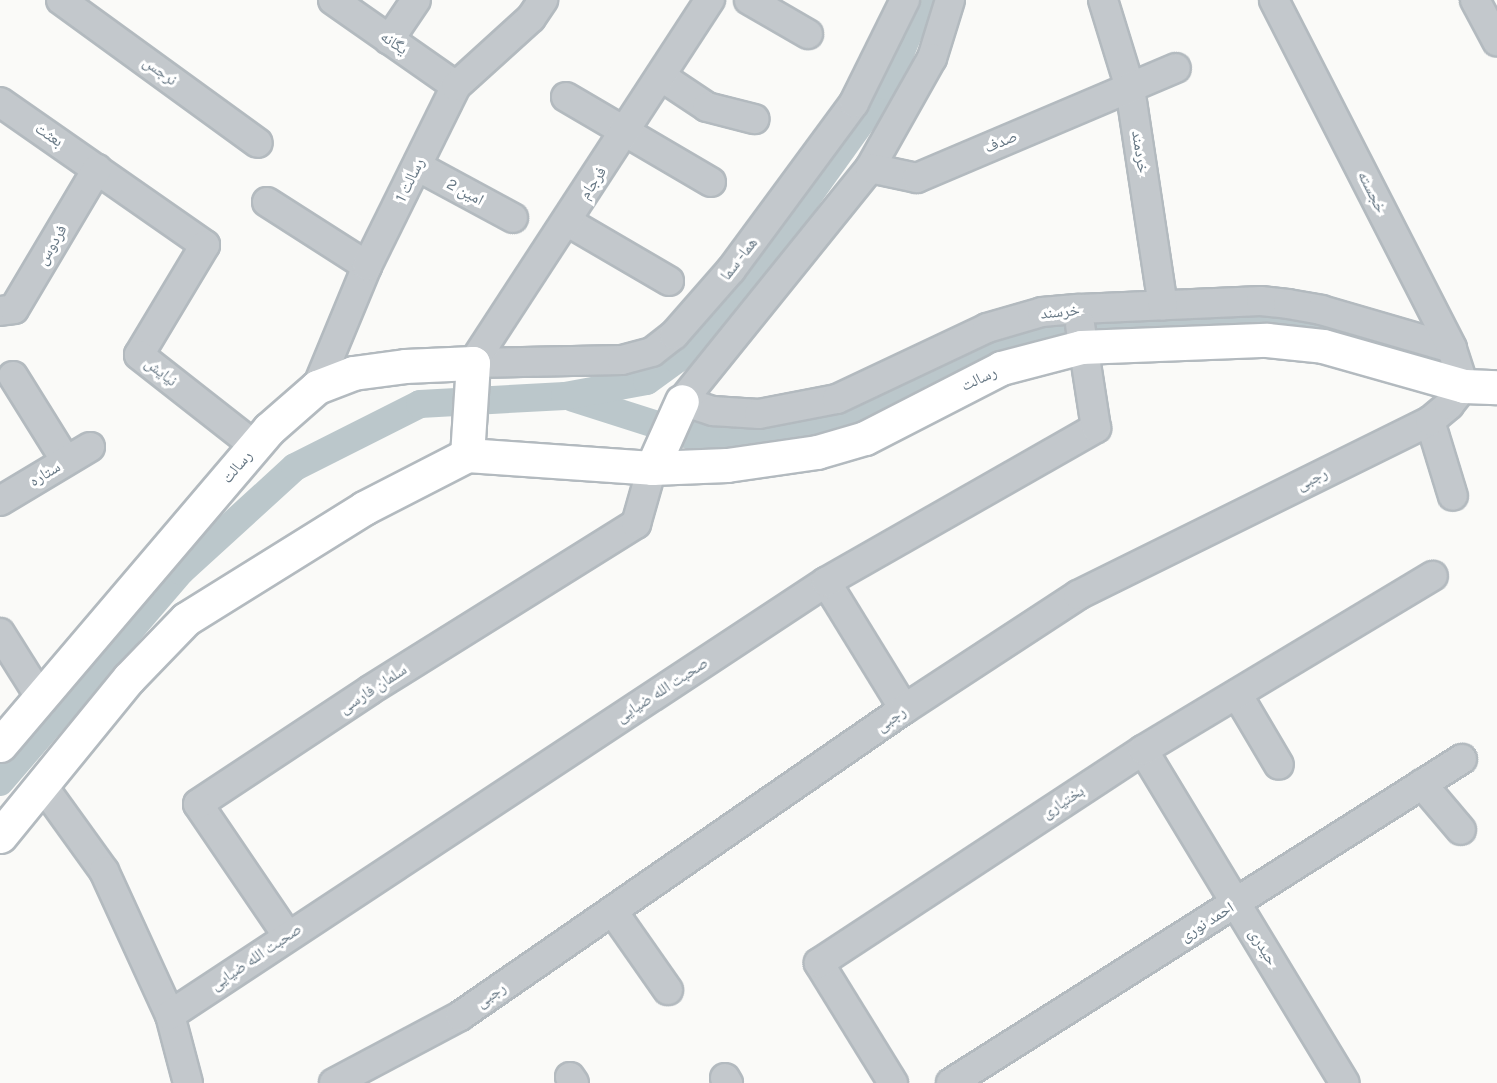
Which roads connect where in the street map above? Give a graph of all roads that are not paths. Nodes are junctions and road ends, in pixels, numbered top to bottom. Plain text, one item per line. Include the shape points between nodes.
1 (61, 0) edge
2 (416, 0) edge
3 (543, 0) edge
4 (710, 0) edge
5 (749, 0) edge
6 (904, 0) edge
7 (950, 0) edge
8 (1103, 0) edge
9 (1274, 0) edge
10 (1475, 0) edge
11 (341, 2) edge
12 (808, 34) dead end
13 (389, 40) junction
14 (1497, 41) edge
15 (1176, 68) dead end
16 (662, 77) junction
17 (456, 86) junction
18 (1130, 88) junction
19 (566, 97) dead end
20 (0, 102) edge
21 (754, 119) dead end
22 (628, 130) junction
23 (258, 143) dead end
24 (417, 166) junction
25 (870, 168) junction
26 (98, 169) junction
27 (711, 182) dead end
28 (267, 202) dead end
29 (513, 218) dead end
30 (568, 222) junction
31 (205, 245) joint
32 (367, 266) junction
33 (669, 281) dead end
34 (1163, 306) junction
35 (1079, 309) junction
36 (0, 311) edge
37 (1081, 347) junction
38 (1452, 348) junction
39 (473, 363) junction
40 (13, 376) dead end
41 (1464, 386) junction
42 (317, 387) junction
43 (1497, 387) edge
44 (682, 401) junction
45 (1430, 421) junction
46 (255, 446) junction
47 (90, 447) dead end
48 (467, 455) junction
49 (66, 461) junction
50 (652, 468) junction
51 (1453, 496) dead end
52 (0, 501) edge
53 (1433, 576) dead end
54 (826, 582) junction
55 (0, 633) edge
56 (1237, 694) junction
57 (42, 700) junction
58 (904, 709) junction
59 (0, 745) edge
60 (1143, 750) junction
61 (1462, 759) dead end
62 (1279, 765) dead end
63 (1422, 784) junction
64 (42, 785) junction
65 (1461, 830) dead end
66 (0, 836) edge
67 (1237, 903) junction
68 (614, 913) junction
69 (287, 935) junction
70 (668, 990) dead end
71 (170, 1015) junction
72 (188, 1083) edge
73 (334, 1083) edge
74 (893, 1083) edge
75 (951, 1083) edge
76 (1345, 1083) edge

1 - 23 street, نرجس
2 - 13 street
3 - 17 street, رسالت 1 via 531,18
4 - 16 street, فرجام
5 - 12 street
6 - 39 street, هما- سما via 854,103 731,270 674,335 652,352 622,360
7 - 25 street via 932,58
8 - 18 street, خردمند
9 - 38 street, خجسته
10 - 14 street
11 - 13 street, یگانه
13 - 17 street, یگانه
15 - 18 street, صدف
16 - 21 street via 707,107
16 - 22 street, فرجام
17 - 24 street, رسالت 1
18 - 25 street, صدف via 917,178
18 - 34 street, خردمند
19 - 22 street
20 - 26 street, بعثت
22 - 27 street
22 - 30 street, فرجام
24 - 29 street, امین 2
24 - 32 street, رسالت 1
25 - 44 street
26 - 31 street, بعثت
26 - 36 street, فردوس via 14,309
28 - 32 street
30 - 33 street
30 - 39 street, فرجام
31 - 46 street, نیایش via 139,355
32 - 42 street, رسالت 1
34 - 35 street, خرسند
34 - 38 street, خرسند via 1261,301 1288,304
35 - 37 street
35 - 44 street, خرسند via 1042,312 987,328 837,399 759,414 713,411
37 - 41 street, رسالت via 1267,340 1323,346
37 - 50 street, رسالت via 1001,368 865,438 817,452 727,465
37 - 54 street, صحبت الله ضیایی via 1096,428
38 - 41 street, خجسته
39 - 42 street, رسالت via 353,373
39 - 48 street
40 - 49 street
41 - 43 street, رسالت
41 - 45 street, رجبی
42 - 46 street, رسالت
44 - 50 street
45 - 51 street
45 - 58 street, رجبی via 1078,594
46 - 57 street, رسالت
47 - 49 street, ستاره
48 - 50 street, رسالت
48 - 64 street via 364,508 186,619 129,678
49 - 52 street, ستاره
50 - 69 street, سلمان فارسی via 636,524 370,690 198,804
53 - 56 street, بختیاری
54 - 58 street
54 - 69 street, صحبت الله ضیایی
55 - 57 street
56 - 60 street, بختیاری
56 - 62 street
57 - 59 street, رسالت
58 - 68 street, رجبی
60 - 67 street, حیدری
60 - 74 street, بختیاری via 819,963
61 - 63 street, احمد نوری
63 - 65 street
63 - 67 street, احمد نوری
64 - 66 street
64 - 71 street via 104,871
67 - 75 street, احمد نوری
67 - 76 street, حیدری
68 - 70 street
68 - 73 street, رجبی via 460,1016
69 - 71 street, صحبت الله ضیایی
71 - 72 street

